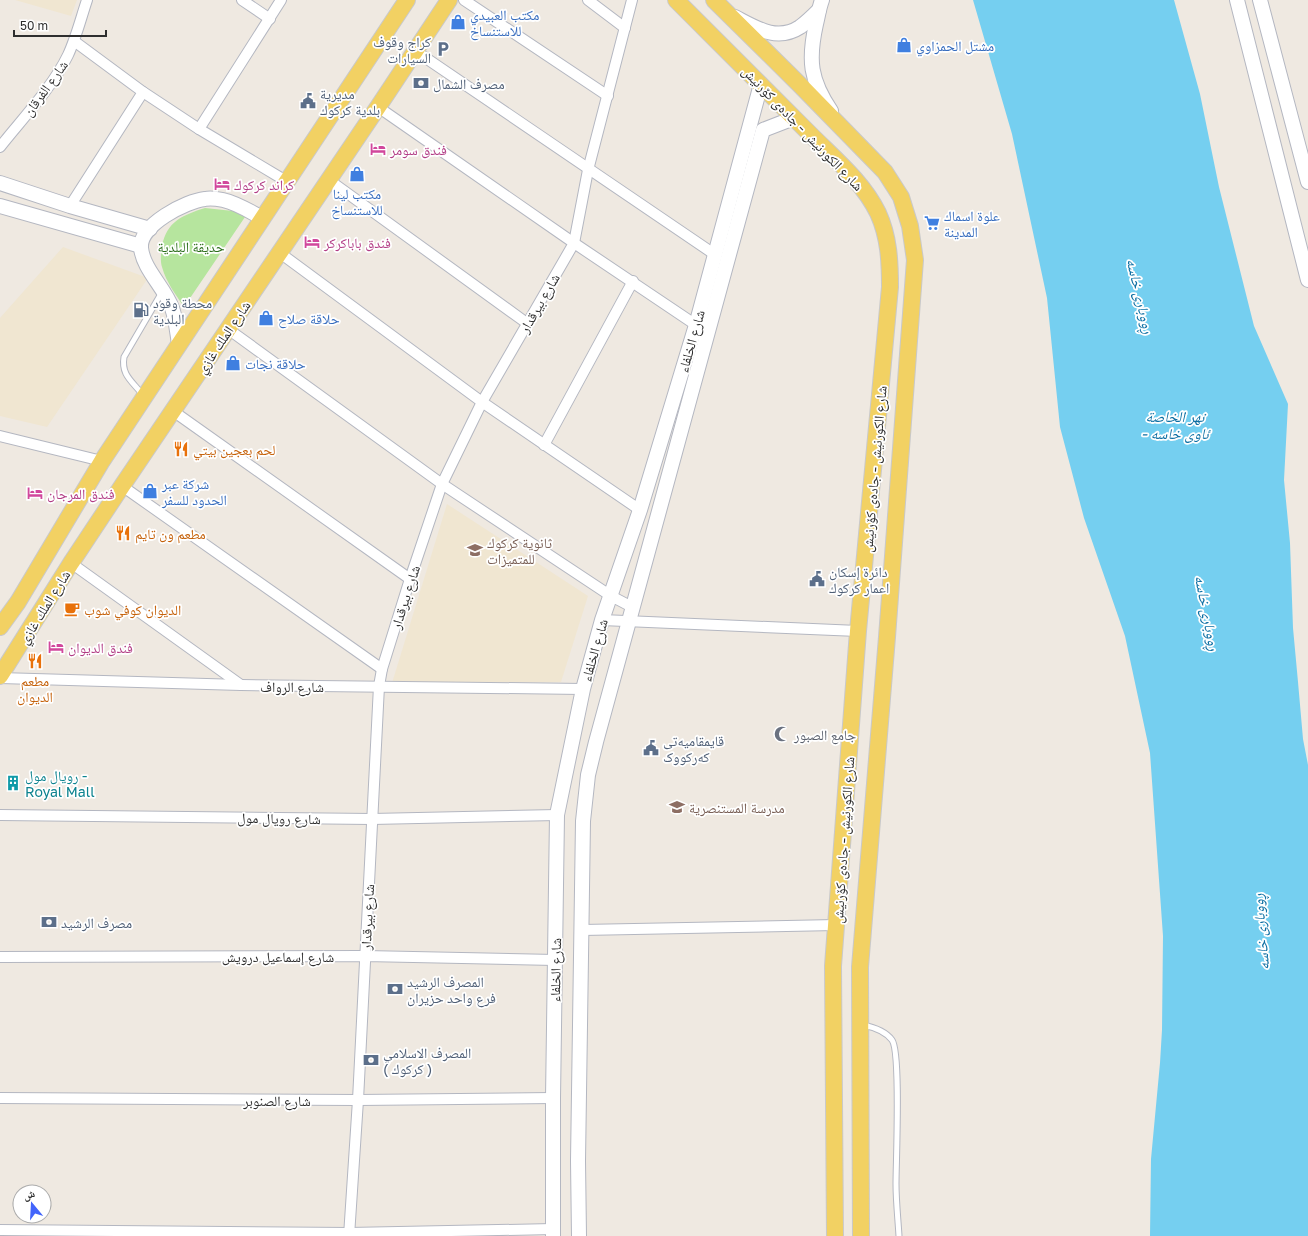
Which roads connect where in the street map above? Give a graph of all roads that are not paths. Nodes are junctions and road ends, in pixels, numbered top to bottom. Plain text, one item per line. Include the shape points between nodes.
1 (87, 0) edge
2 (242, 0) edge
3 (281, 0) edge
4 (407, 0) edge
5 (449, 0) edge
6 (464, 0) edge
7 (588, 0) edge
8 (632, 0) edge
9 (676, 0) edge
10 (1237, 0) edge
11 (1260, 0) edge
12 (719, 5) edge
13 (820, 5) edge
14 (270, 19) junction
15 (626, 28) junction
16 (74, 41) junction
17 (414, 50) junction
18 (761, 84) junction
19 (144, 92) junction
20 (608, 96) junction
21 (378, 107) junction
22 (794, 118) junction
23 (199, 129) junction
24 (845, 131) junction
25 (0, 147) edge
26 (588, 170) junction
27 (329, 180) junction
28 (286, 181) junction
29 (1308, 182) edge
30 (0, 183) edge
31 (0, 206) edge
32 (70, 206) junction
33 (262, 218) junction
34 (150, 228) junction
35 (574, 243) junction
36 (141, 246) junction
37 (280, 253) junction
38 (714, 254) junction
39 (1308, 280) edge
40 (633, 281) junction
41 (163, 291) junction
42 (528, 324) junction
43 (696, 325) junction
44 (228, 329) junction
45 (179, 344) junction
46 (882, 379) junction
47 (906, 380) junction
48 (144, 396) junction
49 (482, 402) junction
50 (173, 411) junction
51 (0, 436) edge
52 (544, 445) junction
53 (102, 460) junction
54 (442, 484) junction
55 (122, 486) junction
56 (640, 510) junction
57 (71, 563) junction
58 (410, 579) junction
59 (611, 596) junction
60 (18, 602) junction
61 (632, 607) junction
62 (38, 615) junction
63 (602, 620) junction
64 (628, 621) junction
65 (0, 627) edge
66 (858, 632) junction
67 (382, 669) junction
68 (0, 677) edge
69 (241, 685) junction
70 (379, 686) junction
71 (583, 689) junction
72 (0, 815) edge
73 (557, 815) junction
74 (372, 819) junction
75 (836, 925) junction
76 (582, 930) junction
77 (366, 956) junction
78 (0, 957) edge
79 (555, 960) junction
80 (860, 1024) junction
81 (0, 1098) edge
82 (553, 1098) junction
83 (358, 1100) junction
84 (834, 1109) junction
85 (860, 1109) junction
86 (860, 1152) junction
87 (834, 1153) junction
88 (0, 1230) edge
89 (553, 1233) edge
90 (349, 1234) edge
91 (579, 1236) edge
92 (835, 1236) edge
93 (862, 1236) edge
94 (899, 1236) edge

1 - 16 street, شارع الفرقان
2 - 14 street
3 - 14 street
4 - 28 main road, شارع الملك غازي
5 - 17 main road, شارع الملك غازي
6 - 20 street
7 - 15 street
8 - 15 street, شارع بيرقدار
9 - 18 main road, شارع الكورنيش - جادەی کۆرنیش
10 - 39 street
11 - 29 street
12 - 13 street via 756,28 777,34 788,33 801,26
12 - 24 main road, شارع الكورنيش - جادەی کۆرنیش
13 - 24 street via 811,50 813,73 820,93
14 - 23 street
15 - 20 street, شارع بيرقدار
16 - 19 street
16 - 25 street, شارع الفرقان via 53,80
17 - 21 main road, شارع الملك غازي
17 - 26 street
18 - 22 main road, شارع الكورنيش - جادەی کۆرنیش
18 - 38 street, شارع الخلفاء
19 - 23 street
19 - 32 street
20 - 26 street, شارع بيرقدار
21 - 27 main road, شارع الملك غازي
21 - 35 street
22 - 46 main road, شارع الكورنيش - جادەی کۆرنیش via 864,189 883,225 890,256 890,287
22 - 61 street via 763,130
23 - 28 street
24 - 47 main road, شارع الكورنيش - جادەی کۆرنیش via 885,172 901,198 910,226 914,260
26 - 35 street, شارع بيرقدار
26 - 38 street
27 - 37 main road, شارع الملك غازي
27 - 42 street
28 - 33 main road, شارع الملك غازي
30 - 32 street
31 - 36 street
32 - 34 street
33 - 34 street via 225,200 206,198 167,214
33 - 45 main road, شارع الملك غازي
34 - 36 street
35 - 40 street
35 - 42 street, شارع بيرقدار
36 - 41 street via 143,257
37 - 44 main road, شارع الملك غازي
37 - 49 street
38 - 43 street, شارع الخلفاء
40 - 43 street
40 - 52 street
41 - 45 street via 172,308
41 - 48 lane via 124,357 122,365 124,373
42 - 49 street, شارع بيرقدار
43 - 56 street, شارع الخلفاء
44 - 50 main road, شارع الملك غازي
44 - 54 street
45 - 48 main road, شارع الملك غازي
46 - 47 main road
46 - 66 main road, شارع الكورنيش - جادەی کۆرنیش
47 - 80 main road, شارع الكورنيش - جادەی کۆرنیش via 860,967
48 - 53 main road, شارع الملك غازي
49 - 52 street
49 - 54 street, شارع بيرقدار
50 - 55 main road, شارع الملك غازي
50 - 58 street
51 - 53 street
52 - 56 street
53 - 60 main road, شارع الملك غازي
54 - 58 street, شارع بيرقدار
54 - 59 street
55 - 57 main road, شارع الملك غازي
55 - 67 street
56 - 59 street, شارع الخلفاء
57 - 62 main road, شارع الملك غازي
57 - 69 street
58 - 67 street, شارع بيرقدار
59 - 61 street
59 - 63 street, شارع الخلفاء
60 - 62 main road
60 - 65 main road, شارع الملك غازي
61 - 64 street
62 - 68 main road, شارع الملك غازي
63 - 64 street
63 - 71 street, شارع الخلفاء
64 - 66 street
64 - 76 street via 588,775 583,821
66 - 75 main road, شارع الكورنيش - جادەی کۆرنیش
67 - 70 street, شارع بيرقدار
68 - 69 street, شارع الرواف
69 - 70 street, شارع الرواف
70 - 71 street, شارع الرواف
70 - 74 street, شارع بيرقدار
71 - 73 street, شارع الخلفاء
72 - 74 street, شارع رويال مول
73 - 74 street, شارع رويال مول
73 - 79 street, شارع الخلفاء
74 - 77 street, شارع بيرقدار
75 - 76 street
75 - 84 main road, شارع الكورنيش - جادەی کۆرنیش via 833,966
76 - 91 street
77 - 78 street, شارع إسماعيل درويش
77 - 79 street, شارع إسماعيل درويش
77 - 83 street, شارع بيرقدار
79 - 82 street, شارع الخلفاء
80 - 85 main road, شارع الكورنيش - جادەی کۆرنیش
80 - 94 lane via 876,1028 892,1041 895,1052
81 - 83 street, شارع الصنوبر
82 - 83 street, شارع الصنوبر
82 - 89 street, شارع الخلفاء
83 - 90 street, شارع بيرقدار
84 - 85 main road
84 - 87 main road, شارع الكورنيش - جادەی کۆرنیش
85 - 86 main road, شارع الكورنيش - جادەی کۆرنیش
86 - 87 main road
86 - 93 main road, شارع الكورنيش - جادەی کۆرنیش
87 - 92 main road, شارع الكورنيش - جادەی کۆرنیش
88 - 90 street
89 - 90 street

